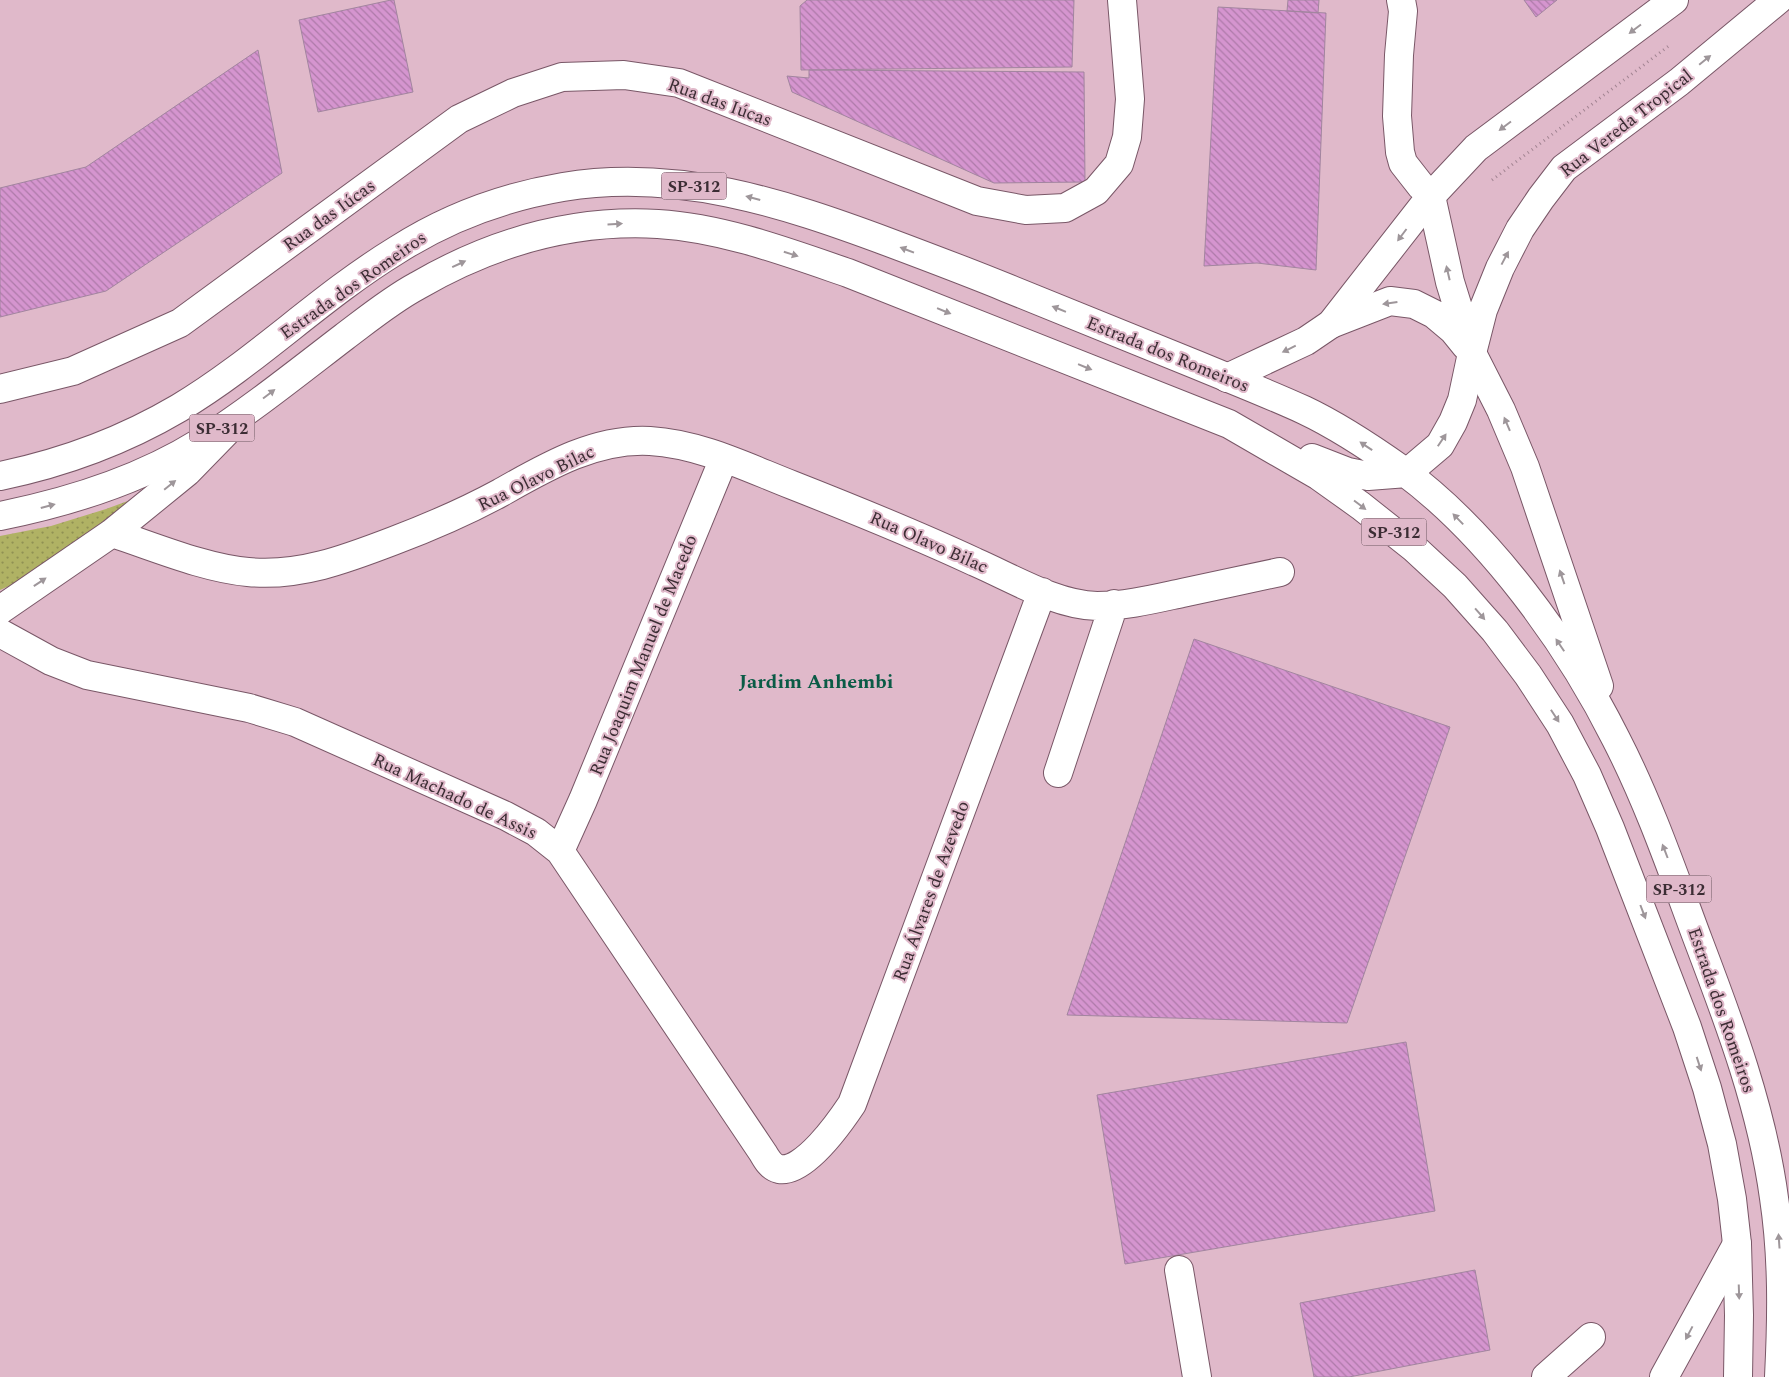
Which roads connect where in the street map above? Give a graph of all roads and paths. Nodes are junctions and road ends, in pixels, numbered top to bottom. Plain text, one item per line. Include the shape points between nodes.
1 (1122, 0) edge
2 (1401, 0) edge
3 (1674, 0) edge
4 (1778, 0) edge
5 (1676, 40) dead end
6 (1489, 181) dead end
7 (1431, 196) junction
8 (1331, 324) junction
9 (1472, 353) junction
10 (1227, 378) junction
11 (0, 389) edge
12 (244, 413) junction
13 (1229, 424) junction
14 (724, 458) junction
15 (1407, 473) junction
16 (0, 476) edge
17 (0, 516) edge
18 (112, 533) junction
19 (1280, 572) dead end
20 (1054, 597) junction
21 (1114, 604) junction
22 (0, 610) edge
23 (0, 633) edge
24 (1617, 739) junction
25 (1058, 773) dead end
26 (560, 851) junction
27 (789, 1168) joint
28 (1737, 1244) junction
29 (1179, 1270) dead end
30 (1591, 1337) dead end
31 (1198, 1377) edge
32 (1546, 1377) edge
33 (1664, 1377) edge
34 (1738, 1377) edge
35 (1779, 1377) edge

1 - 11 street, Rua das Iúcas via 1130,99 1127,137 1119,164 1096,190 1065,208 1026,210 977,201 679,83 624,75 562,77 513,93 459,120 180,323 73,371
2 - 7 street via 1400,152 1403,163
3 -> 7 street via 1476,148
9 -> 4 street, Rua Vereda Tropical via 1483,310 1500,268 1520,228 1564,168 1679,82
5 - 6 path
7 -> 8 street
9 -> 7 street via 1450,282
9 -> 8 street via 1453,330 1434,314 1414,304 1390,301
8 -> 10 street via 1306,341
15 -> 9 street, Rua Vereda Tropical via 1440,445 1453,422 1462,400
24 -> 9 street via 1525,467
15 -> 10 street, Estrada dos Romeiros / SP-312 via 1362,442 1307,411
10 -> 16 street, Estrada dos Romeiros / SP-312 via 972,274 808,215 708,188 662,182 614,181 522,195 477,209 434,228 393,252 222,380 178,408 133,433 85,453
12 -> 13 street, Estrada dos Romeiros / SP-312 via 380,310 453,266 532,236 616,224 659,224 743,240 848,273
17 -> 12 street, Estrada dos Romeiros / SP-312 via 46,507 150,469 199,443
18 -> 12 street via 187,472
13 - 15 street via 1348,472 1368,476
13 -> 28 street, Estrada dos Romeiros / SP-312 via 1319,476 1414,548 1455,586 1495,631 1560,724 1610,828 1687,1027 1722,1144
14 - 18 street, Rua Olavo Bilac via 679,444 646,441 612,443 580,452 440,523 343,560 280,573 220,568
14 - 20 street, Rua Olavo Bilac via 904,530
14 - 26 street, Rua Joaquim Manuel de Macedo
24 -> 15 street, Estrada dos Romeiros / SP-312 via 1583,679 1515,581 1454,514
22 -> 18 street
19 - 21 street, Rua Olavo Bilac
20 - 21 street, Rua Olavo Bilac via 1096,606
20 - 27 street, Rua Álvares de Azevedo via 852,1104 821,1144 800,1164
21 - 25 street
23 - 26 street, Rua Machado de Assis via 51,661 86,675 249,708 295,722 506,816 536,832
35 -> 24 street, Estrada dos Romeiros / SP-312 via 1782,1311 1779,1240 1763,1134 1726,1014 1650,811
26 - 27 street, Rua Machado de Assis via 770,1165 779,1169
28 -> 33 street
28 -> 34 street, Estrada dos Romeiros / SP-312
29 - 31 street
30 - 32 street

